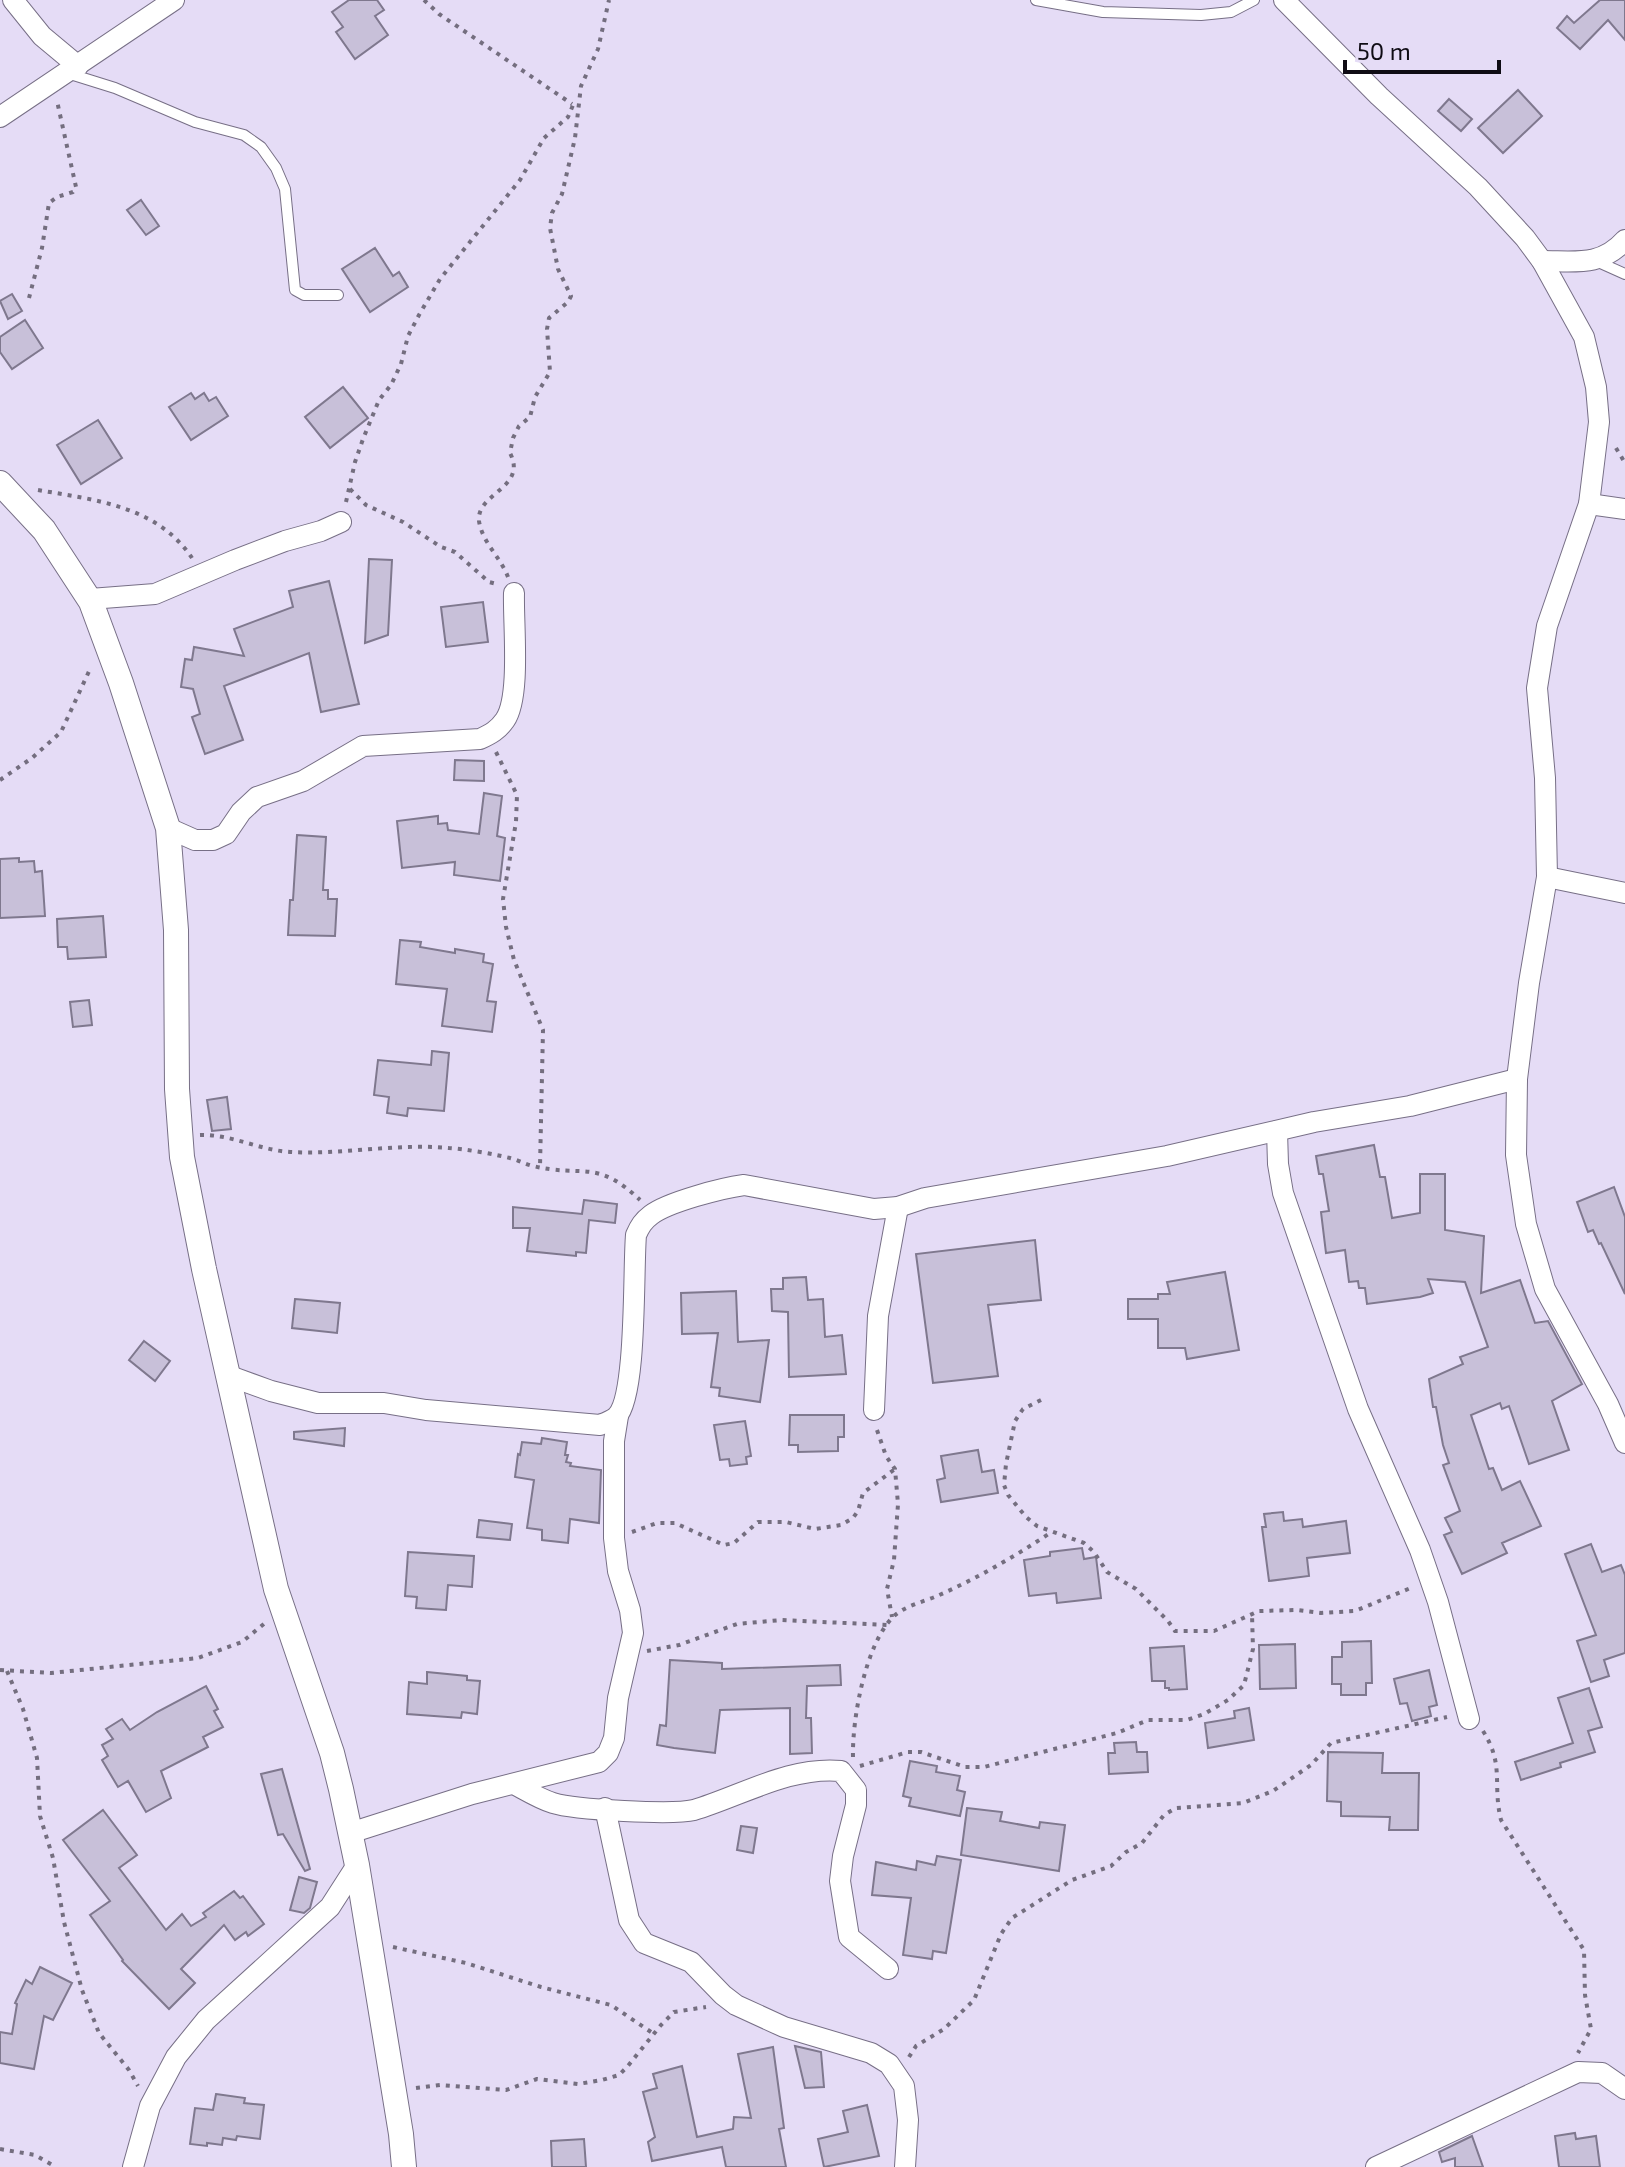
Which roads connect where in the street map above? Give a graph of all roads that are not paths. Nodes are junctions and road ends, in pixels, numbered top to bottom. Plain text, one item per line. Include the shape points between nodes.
1 (13, 0) edge
2 (174, 0) edge
3 (1036, 0) edge
4 (1254, 0) edge
5 (1284, 0) edge
6 (66, 74) junction
7 (0, 117) edge
8 (1625, 240) edge
9 (1542, 261) junction
10 (1596, 261) junction
11 (1625, 274) edge
12 (338, 295) dead end
13 (1, 484) edge
14 (1589, 504) junction
15 (1625, 509) edge
16 (341, 522) road end
17 (513, 590) road end
18 (90, 599) junction
19 (168, 828) junction
20 (1547, 877) junction
21 (1625, 893) edge
22 (1517, 1079) junction
23 (1277, 1131) junction
24 (898, 1207) junction
25 (227, 1375) junction
26 (874, 1410) road end
27 (618, 1416) junction
28 (1625, 1443) edge
29 (1469, 1719) road end
30 (514, 1784) junction
31 (605, 1808) junction
32 (350, 1833) junction
33 (357, 1865) junction
34 (888, 1969) dead end
35 (1625, 2089) edge
36 (133, 2167) edge
37 (404, 2167) edge
38 (905, 2167) edge
39 (1376, 2167) edge

1 - 6 street
2 - 6 street
3 - 4 lane via 1103,12 1201,15 1231,12
5 - 9 street via 1478,187
6 - 7 street
6 - 12 lane via 244,135 261,147 285,189 295,290
8 - 10 street
9 - 10 street
9 - 14 street via 1584,337 1596,387 1598,433
10 - 11 lane
13 - 18 street via 44,530
14 - 15 street
14 - 20 street via 1547,626 1537,688
16 - 18 street via 155,594
17 - 19 street via 514,691 508,717 496,732 480,739 363,746 303,781 257,797 226,834 213,840 195,840
18 - 19 street
19 - 25 street via 181,1135
20 - 21 street
20 - 22 street
22 - 23 street
22 - 28 street via 1516,1155 1526,1224 1545,1289
23 - 24 street
23 - 29 street via 1283,1193 1358,1409 1430,1580
24 - 26 street via 878,1316
24 - 27 street via 874,1209 744,1185 654,1212 636,1235 630,1369
25 - 27 street via 318,1403 384,1403 600,1425
25 - 32 street via 283,1610 332,1753
27 - 30 street via 614,1538 633,1633 614,1738 599,1762
30 - 31 street via 553,1803
30 - 32 street
31 - 34 street via 690,1811 792,1776 841,1771 856,1790 840,1881 849,1937
31 - 38 street via 633,1930 652,1948 691,1962 736,2005 889,2064 904,2086
32 - 33 street
33 - 36 street via 330,1907 206,2020 176,2057 150,2106
33 - 37 street
35 - 39 street via 1602,2073 1578,2072

